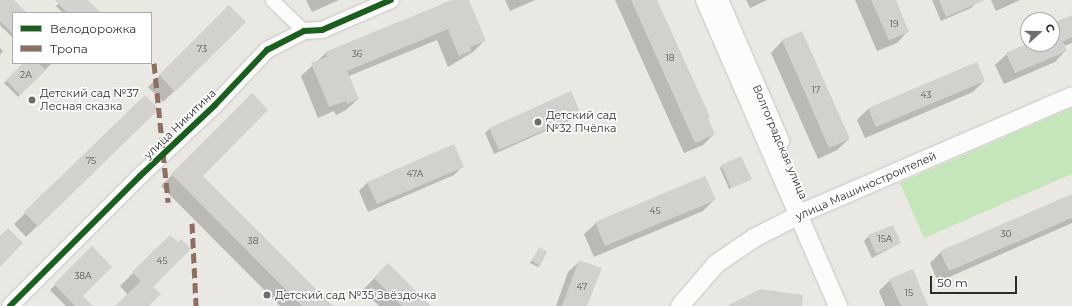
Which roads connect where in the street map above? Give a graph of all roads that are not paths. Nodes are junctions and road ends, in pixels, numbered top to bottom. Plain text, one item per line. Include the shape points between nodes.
1 (272, 0) edge
2 (391, 0) edge
3 (705, 0) edge
4 (719, 0) edge
5 (304, 31) junction
6 (1072, 96) edge
7 (1072, 107) edge
8 (806, 217) junction
9 (10, 306) edge
10 (680, 306) edge
11 (690, 306) edge
12 (838, 306) edge
13 (852, 306) edge

1 - 5 street
2 - 5 street, улица Никитина via 322,30
3 - 8 main road
4 - 8 main road, Волгоградская улица
5 - 9 street, улица Никитина via 267,50 215,105
6 - 8 main road, улица Машиностроителей
7 - 8 main road via 887,190
8 - 10 main road, улица Машиностроителей via 754,238 716,264
8 - 11 main road via 756,249 716,279
8 - 12 main road
8 - 13 main road, Волгоградская улица

